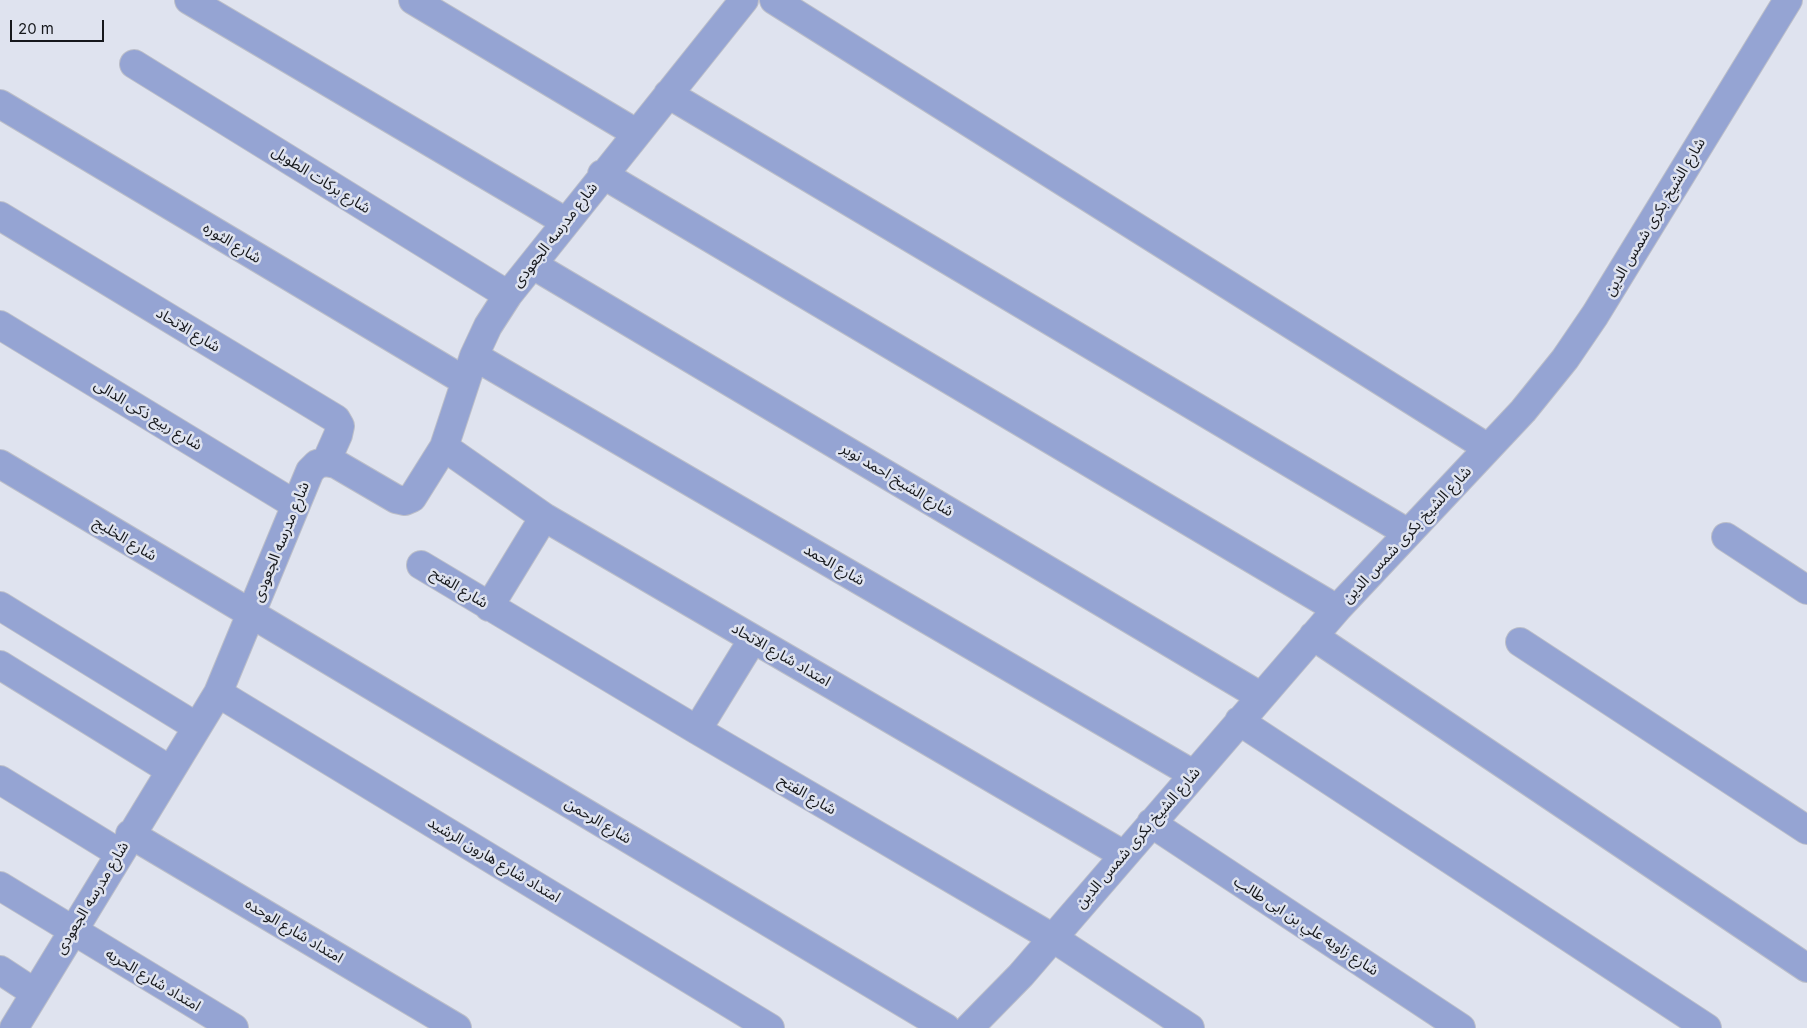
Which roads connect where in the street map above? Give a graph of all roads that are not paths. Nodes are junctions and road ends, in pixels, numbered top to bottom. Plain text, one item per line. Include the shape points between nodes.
1 (189, 0) edge
2 (413, 0) edge
3 (744, 0) edge
4 (774, 0) edge
5 (1788, 0) edge
6 (134, 64) dead end
7 (668, 94) junction
8 (0, 104) edge
9 (636, 134) junction
10 (602, 174) junction
11 (0, 216) edge
12 (566, 222) junction
13 (533, 265) junction
14 (508, 296) junction
15 (0, 325) edge
16 (474, 356) junction
17 (464, 381) junction
18 (444, 447) junction
19 (1488, 448) junction
20 (326, 462) junction
21 (0, 464) edge
22 (296, 505) junction
23 (544, 517) junction
24 (1408, 533) junction
25 (1726, 537) dead end
26 (421, 566) dead end
27 (1807, 590) edge
28 (0, 606) edge
29 (489, 606) junction
30 (1337, 609) junction
31 (251, 614) junction
32 (1313, 636) junction
33 (753, 639) junction
34 (1520, 642) dead end
35 (0, 665) edge
36 (218, 693) junction
37 (1260, 696) junction
38 (1239, 721) junction
39 (197, 727) junction
40 (697, 730) junction
41 (170, 770) junction
42 (1193, 774) junction
43 (0, 780) edge
44 (1151, 823) junction
45 (1807, 830) edge
46 (124, 844) junction
47 (1124, 855) junction
48 (0, 886) edge
49 (72, 931) junction
50 (1052, 938) junction
51 (1807, 968) edge
52 (0, 970) edge
53 (35, 993) junction
54 (985, 1024) edge
55 (14, 1028) edge
56 (234, 1028) edge
57 (457, 1028) edge
58 (770, 1028) edge
59 (946, 1028) edge
60 (1190, 1028) edge
61 (1461, 1028) edge
62 (1707, 1028) edge

1 - 12 street
2 - 9 street
3 - 7 street, شارع مدرسه الجعودى
4 - 19 street
5 - 19 street, شارع الشيخ بكرى شمس الدين via 1595,315 1565,359
6 - 14 street, شارع بركات الطويل
7 - 9 street, شارع مدرسه الجعودى
7 - 24 street
8 - 17 street, شارع الثوره
9 - 10 street, شارع مدرسه الجعودى
10 - 12 street, شارع مدرسه الجعودى
10 - 30 street
11 - 20 street, شارع الاتحاد via 336,419 340,426 338,435
12 - 13 street, شارع مدرسه الجعودى
13 - 14 street, شارع مدرسه الجعودى
13 - 37 street, شارع الشيخ احمد نوير
14 - 16 street, شارع مدرسه الجعودى via 488,326
15 - 22 street, شارع ربيع ذكى الدالى
16 - 17 street, شارع مدرسه الجعودى
16 - 42 street, شارع الحمد
17 - 18 street, شارع مدرسه الجعودى via 458,411
18 - 20 street, شارع مدرسه الجعودى via 418,491 405,501 336,464
18 - 23 street, امتداد شارع الاتحاد
19 - 24 street, شارع الشيخ بكرى شمس الدين
20 - 22 street, شارع مدرسه الجعودى via 317,464 310,471
21 - 31 street, شارع الخليج
22 - 31 street, شارع مدرسه الجعودى
23 - 29 street
23 - 33 street, امتداد شارع الاتحاد
24 - 30 street, شارع الشيخ بكرى شمس الدين
25 - 27 street
26 - 29 street, شارع الفتح
28 - 39 street
29 - 40 street, شارع الفتح
30 - 32 street, شارع الشيخ بكرى شمس الدين
31 - 36 street, شارع مدرسه الجعودى
31 - 59 street, شارع الرحمن
32 - 37 street, شارع الشيخ بكرى شمس الدين
32 - 51 street
33 - 40 street
33 - 47 street, امتداد شارع الاتحاد
34 - 45 street
35 - 41 street
36 - 39 street, شارع مدرسه الجعودى
36 - 58 street, امتداد شارع هارون الرشيد
37 - 38 street, شارع الشيخ بكرى شمس الدين
38 - 42 street, شارع الشيخ بكرى شمس الدين
38 - 62 street
39 - 41 street, شارع مدرسه الجعودى
40 - 50 street, شارع الفتح
41 - 46 street, شارع مدرسه الجعودى
42 - 44 street, شارع الشيخ بكرى شمس الدين
43 - 46 street, امتداد شارع الوحده
44 - 47 street, شارع الشيخ بكرى شمس الدين
44 - 61 street, شارع زاويه علي بن ابى طالب
46 - 49 street, شارع مدرسه الجعودى
46 - 57 street, امتداد شارع الوحده
47 - 50 street, شارع الشيخ بكرى شمس الدين
48 - 49 street, امتداد شارع الحريه
49 - 53 street, شارع مدرسه الجعودى
49 - 56 street, امتداد شارع الحريه
50 - 54 street, شارع الشيخ بكرى شمس الدين
50 - 60 street, شارع الفتح
52 - 53 street
53 - 55 street, شارع مدرسه الجعودى

